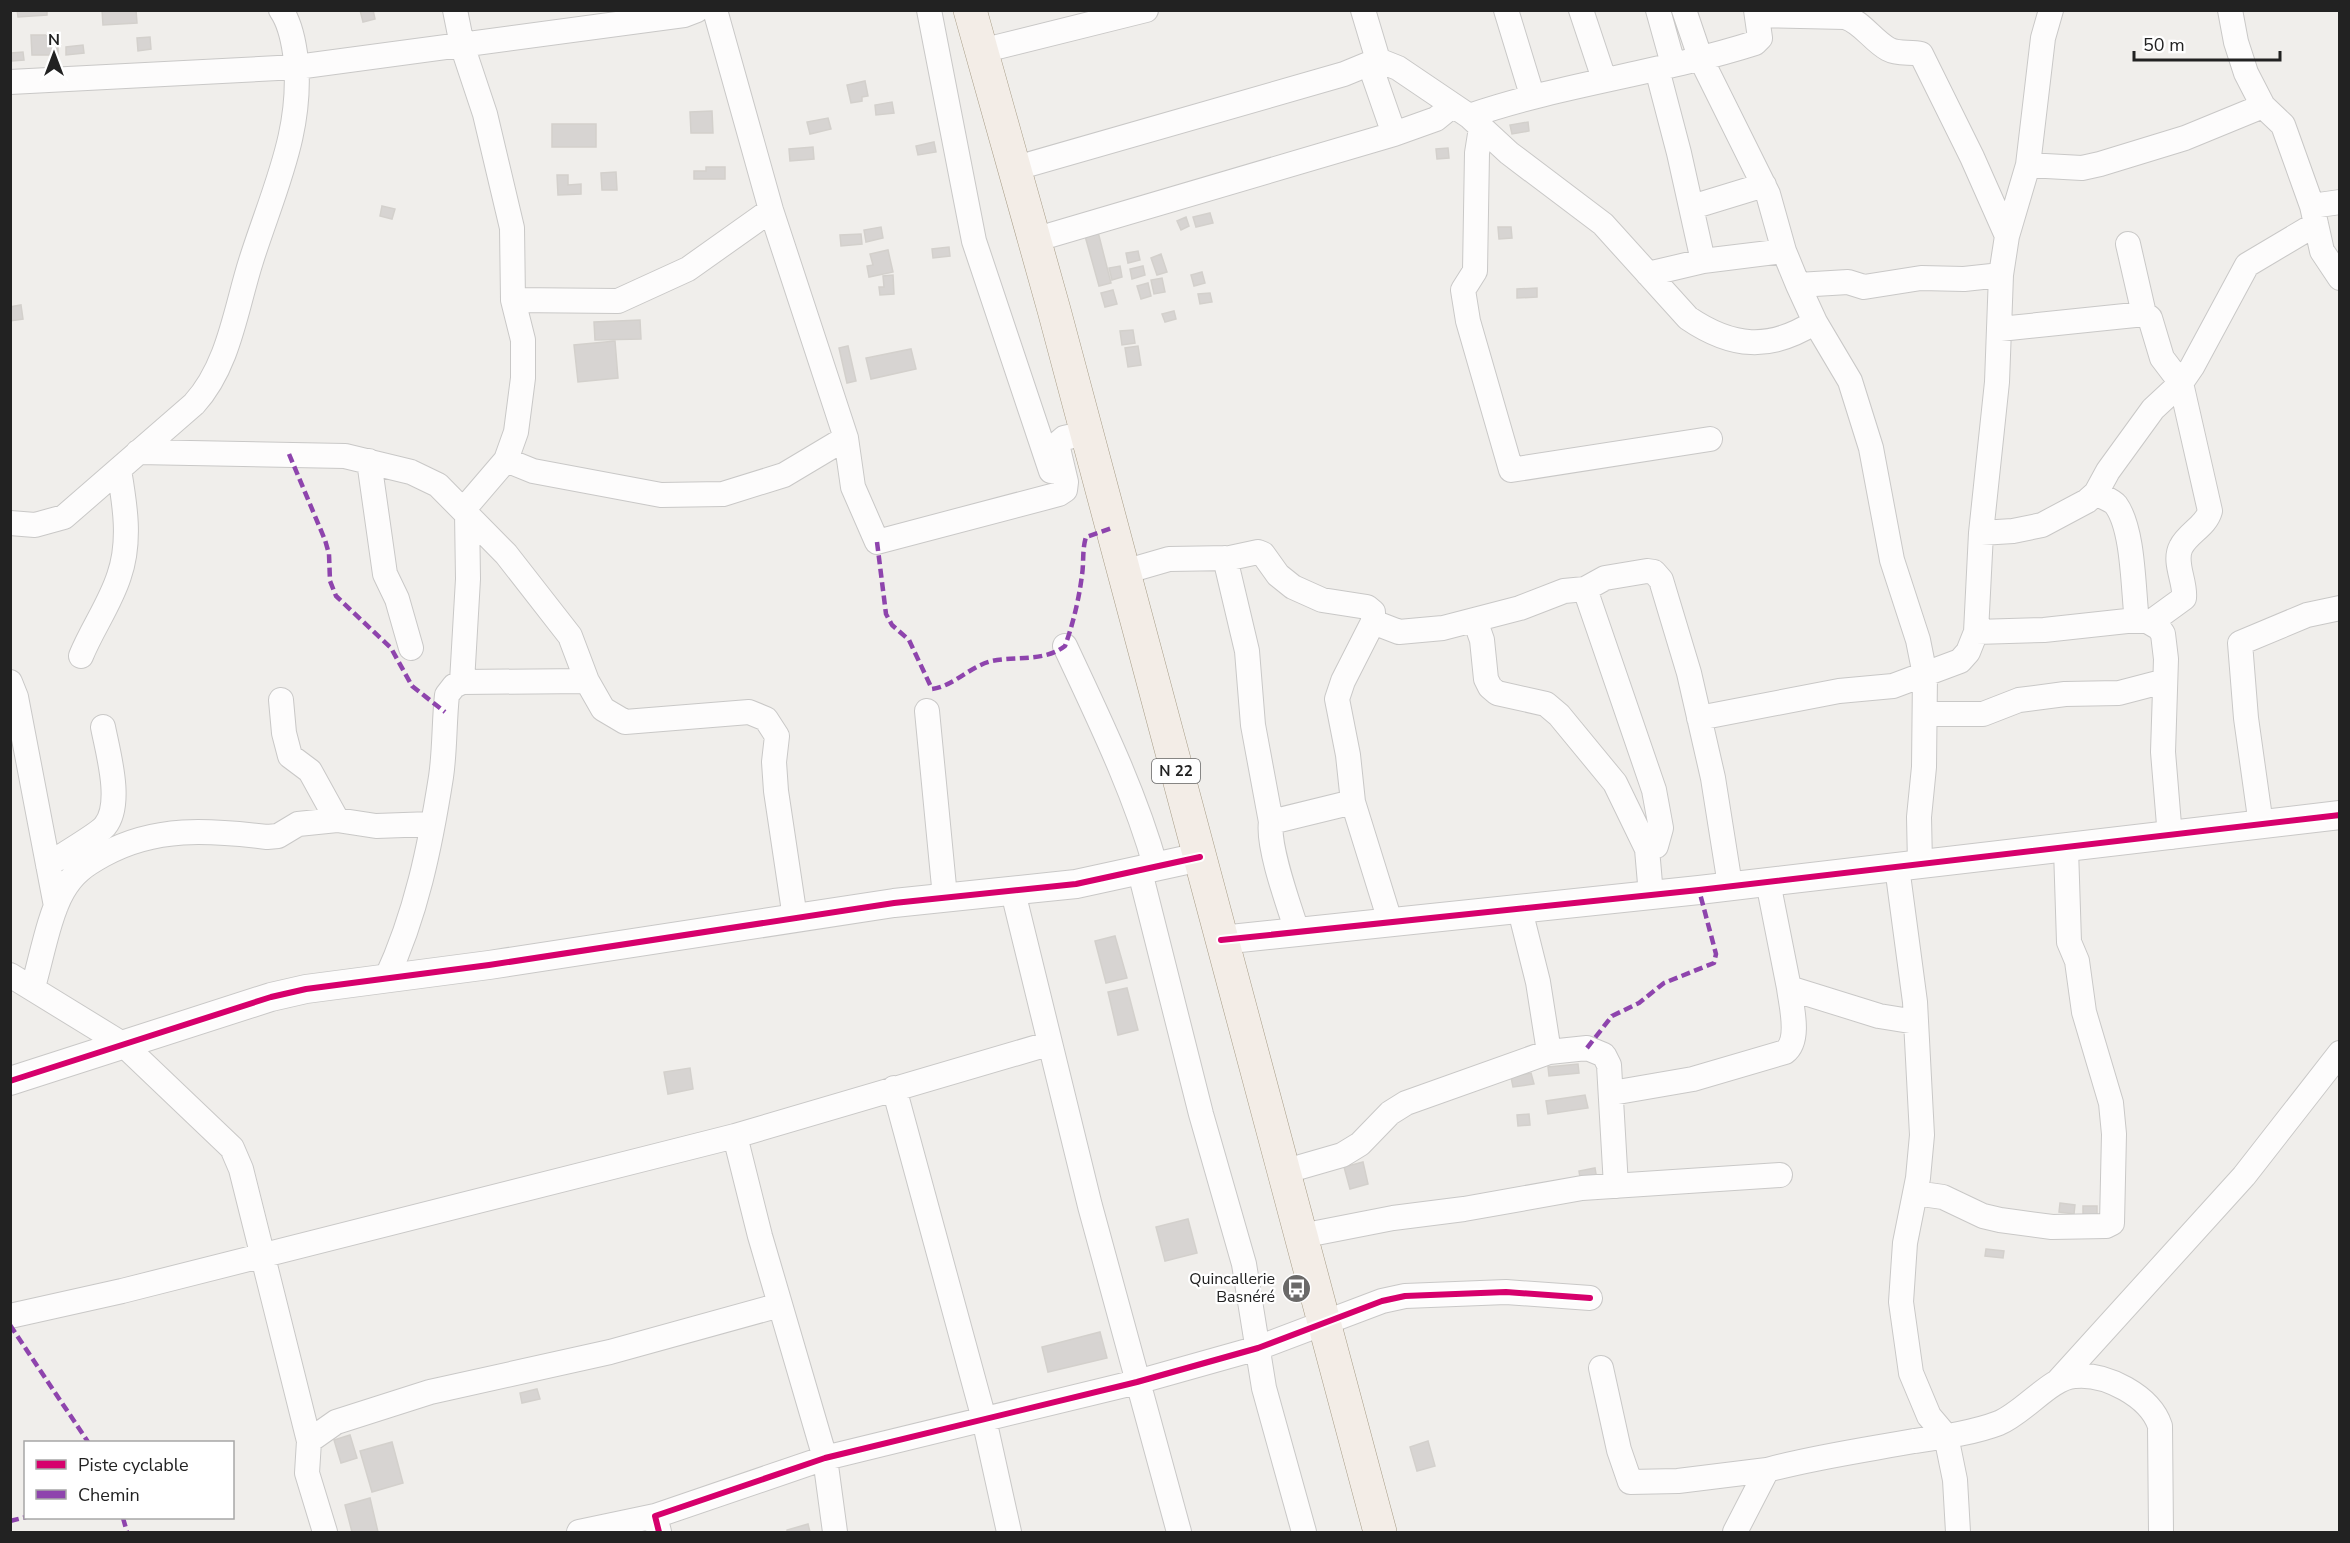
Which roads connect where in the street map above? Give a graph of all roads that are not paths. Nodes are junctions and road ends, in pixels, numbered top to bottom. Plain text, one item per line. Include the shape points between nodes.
1 (281, 10) edge
2 (455, 10) edge
3 (697, 10) edge
4 (715, 10) edge
5 (929, 10) edge
6 (970, 10) edge
7 (1146, 10) edge
8 (1363, 10) edge
9 (1506, 10) edge
10 (1581, 10) edge
11 (1658, 10) edge
12 (1684, 10) edge
13 (2051, 10) edge
14 (2230, 10) edge
15 (1757, 13) edge
16 (462, 45) junction
17 (981, 51) junction
18 (1700, 57) junction
19 (1374, 63) junction
20 (1665, 66) junction
21 (297, 67) junction
22 (1604, 79) junction
23 (10, 82) edge
24 (1532, 95) junction
25 (2263, 106) junction
26 (1467, 117) junction
27 (1394, 134) junction
28 (2028, 165) junction
29 (1013, 169) junction
30 (1764, 185) junction
31 (2340, 202) edge
32 (1692, 207) junction
33 (771, 210) junction
34 (2314, 215) junction
35 (2007, 236) junction
36 (1034, 240) junction
37 (2128, 244) dead end
38 (1784, 251) junction
39 (1703, 261) junction
40 (1648, 274) junction
41 (2001, 275) junction
42 (2340, 278) edge
43 (1798, 285) junction
44 (513, 300) junction
45 (2144, 314) junction
46 (1815, 322) junction
47 (2001, 328) junction
48 (2181, 383) junction
49 (1086, 433) junction
50 (846, 438) junction
51 (1710, 439) dead end
52 (138, 452) junction
53 (506, 460) junction
54 (369, 461) junction
55 (119, 470) junction
56 (1059, 494) junction
57 (2096, 494) junction
58 (465, 511) junction
59 (10, 523) edge
60 (1981, 533) junction
61 (1225, 558) junction
62 (1124, 572) junction
63 (1585, 589) junction
64 (2340, 608) edge
65 (1475, 620) junction
66 (1373, 622) junction
67 (2144, 622) junction
68 (1976, 632) junction
69 (1065, 646) dead end
70 (411, 648) dead end
71 (81, 656) dead end
72 (1925, 675) junction
73 (587, 681) junction
74 (2165, 681) junction
75 (10, 682) edge
76 (462, 682) junction
77 (281, 700) dead end
78 (927, 711) dead end
79 (1926, 714) junction
80 (1699, 718) junction
81 (103, 727) dead end
82 (1353, 802) junction
83 (2340, 815) edge
84 (337, 820) junction
85 (1271, 822) junction
86 (432, 824) junction
87 (2261, 825) junction
88 (2170, 837) junction
89 (1647, 849) junction
90 (2066, 849) junction
91 (1200, 857) junction
92 (48, 865) junction
93 (1909, 865) junction
94 (1148, 870) junction
95 (1768, 882) junction
96 (1731, 885) junction
97 (1013, 892) junction
98 (1651, 896) junction
99 (945, 897) junction
100 (56, 906) junction
101 (1520, 910) junction
102 (795, 918) junction
103 (1390, 921) junction
104 (1297, 931) junction
105 (1221, 940) junction
106 (10, 975) edge
107 (386, 980) junction
108 (33, 987) junction
109 (1789, 988) junction
110 (1916, 1022) junction
111 (1048, 1044) junction
112 (124, 1045) junction
113 (1549, 1052) junction
114 (2340, 1053) edge
115 (10, 1081) edge
116 (894, 1088) junction
117 (1612, 1093) junction
118 (735, 1136) junction
119 (1282, 1172) junction
120 (1780, 1175) dead end
121 (1616, 1186) junction
122 (1915, 1193) junction
123 (1301, 1236) junction
124 (264, 1255) junction
125 (1590, 1298) dead end
126 (780, 1305) junction
127 (10, 1316) edge
128 (1325, 1321) junction
129 (1258, 1348) junction
130 (1601, 1368) dead end
131 (2059, 1380) junction
132 (1137, 1382) junction
133 (984, 1419) junction
134 (1946, 1436) junction
135 (309, 1441) junction
136 (825, 1458) junction
137 (1767, 1470) junction
138 (657, 1524) edge
139 (326, 1533) edge
140 (579, 1533) edge
141 (835, 1533) edge
142 (1009, 1533) edge
143 (1179, 1533) edge
144 (1304, 1533) edge
145 (1380, 1533) edge
146 (1735, 1533) edge
147 (1958, 1533) edge
148 (2161, 1533) edge

1 - 21 street via 293,39
2 - 16 street
3 - 16 street via 684,15
4 - 33 street
5 - 56 street via 974,241
6 - 17 main road, N 22
7 - 17 street
8 - 19 street
9 - 24 street
10 - 22 street
11 - 20 street
12 - 18 street
13 - 28 street via 2043,38
14 - 25 street via 2246,73
15 - 18 street via 1759,41
15 - 35 street via 1845,17 1896,53 1921,54
16 - 21 street
16 - 44 street via 485,114 512,228
17 - 29 main road, N 22
18 - 20 street
18 - 30 street
19 - 26 street via 1398,68
19 - 27 street
19 - 29 street
20 - 22 street
20 - 32 street
21 - 23 street
21 - 52 street via 291,144 222,357 202,396
22 - 24 street
24 - 26 street
25 - 28 street via 2185,138 2100,164 2082,168
25 - 34 street via 2283,125
26 - 27 street via 1436,119
26 - 40 street via 1603,224
26 - 51 street via 1477,153 1475,271 1463,290 1468,321 1511,470
27 - 36 street
28 - 35 street
29 - 36 main road, N 22
30 - 32 street
30 - 38 street
31 - 34 street
32 - 39 street
33 - 44 street via 688,269 618,302
33 - 50 street
34 - 42 street via 2322,251
34 - 48 street via 2247,265
35 - 41 street
36 - 49 main road, N 22
37 - 45 street
38 - 39 street
38 - 43 street
39 - 40 street
40 - 46 street via 1688,318 1704,329 1734,339 1753,343 1776,341
41 - 43 street via 1921,278 1864,287 1848,282
41 - 47 street
43 - 46 street
44 - 53 street via 522,340 524,378 516,432
45 - 47 street
45 - 48 street via 2150,318 2162,358
46 - 72 street via 1850,381 1871,448 1892,560
47 - 60 street
48 - 57 street via 2153,409
48 - 67 street via 2210,513 2179,552 2184,598
49 - 56 street via 1064,438 1057,444 1066,482 1065,490
49 - 62 main road, N 22
50 - 53 street via 784,475 723,494 662,495 533,471
50 - 56 street via 853,487 877,542
52 - 54 street via 345,456
52 - 55 street
53 - 58 street
54 - 58 street via 411,472 438,485
54 - 70 street via 386,574
55 - 59 street via 64,517 35,525
55 - 71 street via 126,550 119,578
57 - 60 street via 2042,525
57 - 67 street via 2115,503 2122,516
58 - 73 street via 506,554 570,636
58 - 76 street via 468,579
60 - 68 street
61 - 62 street via 1176,558
61 - 66 street via 1252,552 1263,554 1278,575 1293,587 1322,600 1367,608 1373,612
61 - 85 street via 1247,651 1253,725
62 - 91 main road, N 22
63 - 65 street via 1564,591
63 - 80 street via 1605,578 1641,572 1651,571 1659,577
63 - 89 street via 1654,790 1660,836 1656,846
64 - 87 street via 2307,615 2240,643
65 - 66 street via 1409,632
65 - 89 street via 1490,687 1517,700 1539,700 1559,715 1615,783
66 - 82 street via 1337,699
67 - 68 street
67 - 74 street via 2163,634
68 - 72 street via 1960,661
69 - 94 street via 1143,821
72 - 79 street
72 - 80 street via 1893,686 1839,691
73 - 76 street
73 - 102 street via 603,709 625,722 748,712 766,719 777,736 776,791
74 - 79 street via 2112,694 2065,694 2019,700 1983,714
74 - 88 street via 2163,752
75 - 92 street
76 - 86 street via 447,695 441,778
77 - 84 street via 290,756 310,771
78 - 99 street
79 - 93 street via 1918,817
80 - 96 street
81 - 92 street via 113,784 113,811 105,827
82 - 85 street
82 - 103 street
83 - 87 street
84 - 86 street via 376,826
84 - 100 street via 298,824 278,836 267,837 197,830 144,837 79,868
85 - 104 street via 1278,866
86 - 107 street via 413,914
87 - 88 street
88 - 90 street
89 - 98 street
90 - 93 street
90 - 122 street via 2069,942 2077,962 2084,1012 2111,1102 2112,1223 2035,1226 1983,1216 1952,1200
91 - 94 street
91 - 105 main road, N 22
92 - 100 street
93 - 95 street
93 - 110 street
94 - 97 street
94 - 129 street via 1201,1114 1244,1264
95 - 96 street
95 - 109 street
96 - 98 street
97 - 99 street
97 - 111 street
98 - 101 street
99 - 102 street
100 - 108 street
101 - 103 street
101 - 113 street via 1538,982
102 - 107 street
103 - 104 street
104 - 105 street
105 - 119 main road, N 22
106 - 108 street
107 - 112 street via 271,997
108 - 112 street
109 - 110 street via 1879,1016
109 - 117 street via 1793,1036 1785,1052 1693,1079
110 - 122 street via 1922,1135
111 - 116 street
111 - 132 street
112 - 115 street
112 - 124 street via 232,1148
113 - 117 street via 1587,1048 1604,1055
113 - 119 street via 1401,1104 1360,1144 1342,1155
114 - 131 street via 2244,1176
116 - 118 street
116 - 133 street
117 - 121 street
118 - 124 street
118 - 126 street
119 - 123 main road, N 22
120 - 121 street
121 - 123 street via 1570,1189
122 - 134 street via 1905,1243 1901,1302 1911,1373 1929,1416
123 - 128 main road, N 22
124 - 127 street
124 - 135 street
125 - 128 street via 1506,1292 1405,1296
126 - 135 street via 610,1353 430,1392 336,1422
126 - 136 street
128 - 129 street
128 - 145 main road, N 22
129 - 132 street
129 - 144 street via 1264,1388
130 - 137 street via 1630,1482 1678,1481
131 - 134 street via 2013,1416
131 - 148 street via 2076,1375 2098,1377 2116,1384 2156,1413 2160,1426
132 - 133 street
132 - 143 street
133 - 136 street
133 - 142 street
134 - 137 street
134 - 147 street via 1955,1480
135 - 139 street via 307,1473
136 - 138 street
136 - 141 street
137 - 146 street
138 - 140 street

